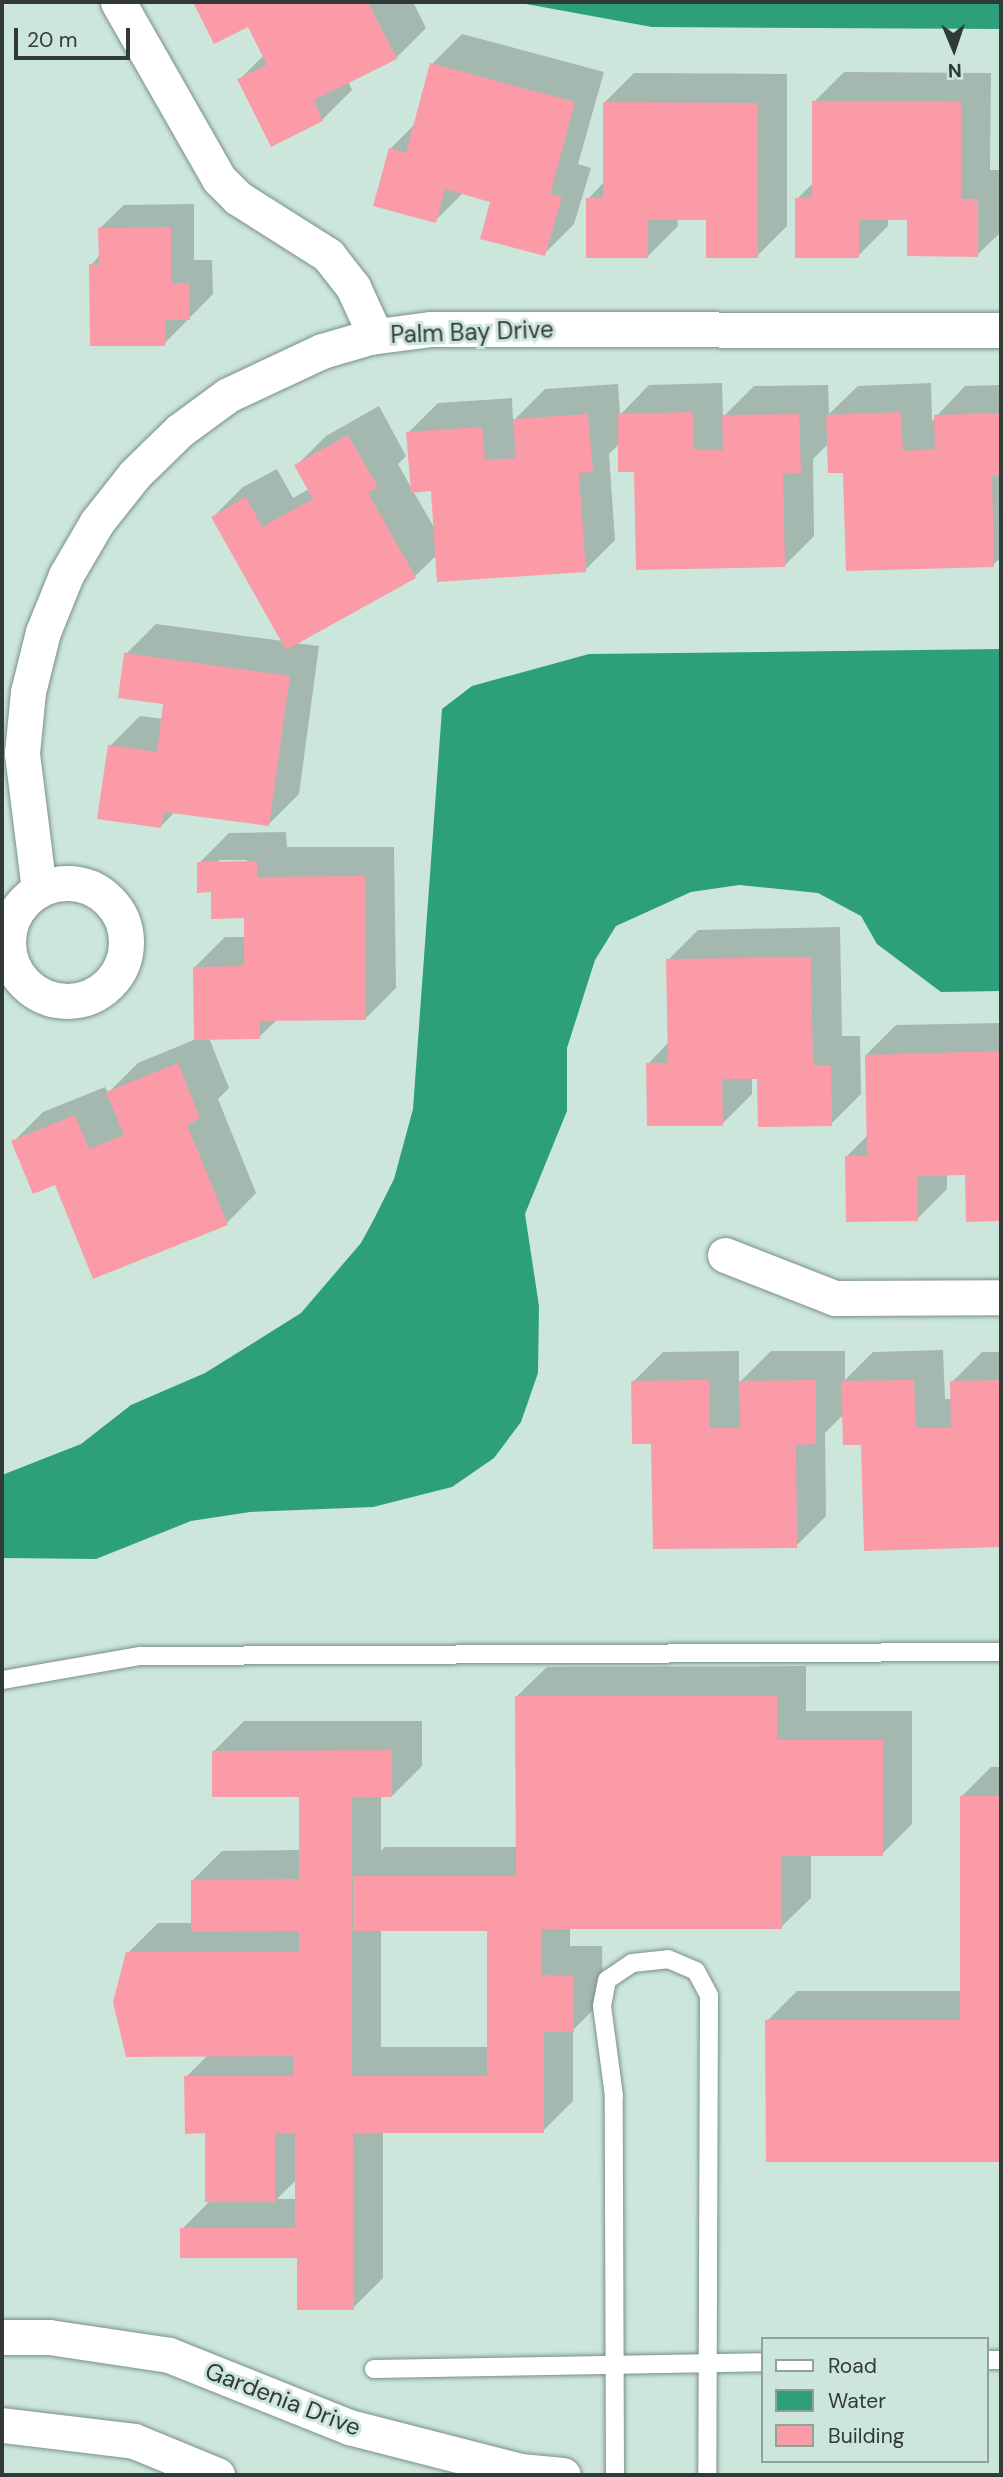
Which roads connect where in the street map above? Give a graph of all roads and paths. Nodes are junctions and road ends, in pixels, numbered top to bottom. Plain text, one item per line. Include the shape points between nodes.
1 (118, 2) edge
2 (1001, 330) edge
3 (370, 337) junction
4 (39, 890) dead end
5 (724, 1255) dead end
6 (1001, 1297) edge
7 (1001, 1653) edge
8 (2, 1680) edge
9 (2, 2337) edge
10 (762, 2362) edge
11 (615, 2363) junction
12 (707, 2363) junction
13 (374, 2369) dead end
14 (2, 2425) edge
15 (217, 2475) edge
16 (563, 2475) edge
17 (615, 2475) edge
18 (707, 2475) edge

1 - 3 street via 219,179 238,198 328,255 353,287 370,324
2 - 3 street, Palm Bay Drive via 431,329
3 - 4 street, Palm Bay Drive via 283,366 228,395 178,431 135,474 97,522 66,575 43,632 29,692 22,753
5 - 6 street via 835,1298
7 - 8 lane via 140,1656
9 - 16 street, Gardenia Drive via 49,2337 169,2355 349,2427 520,2471
10 - 12 lane
11 - 12 lane
11 - 12 lane via 614,2096 603,2006 607,1980 632,1963 668,1959 696,1971 709,1995
11 - 13 lane
11 - 17 lane
12 - 18 lane
14 - 15 street via 134,2441

